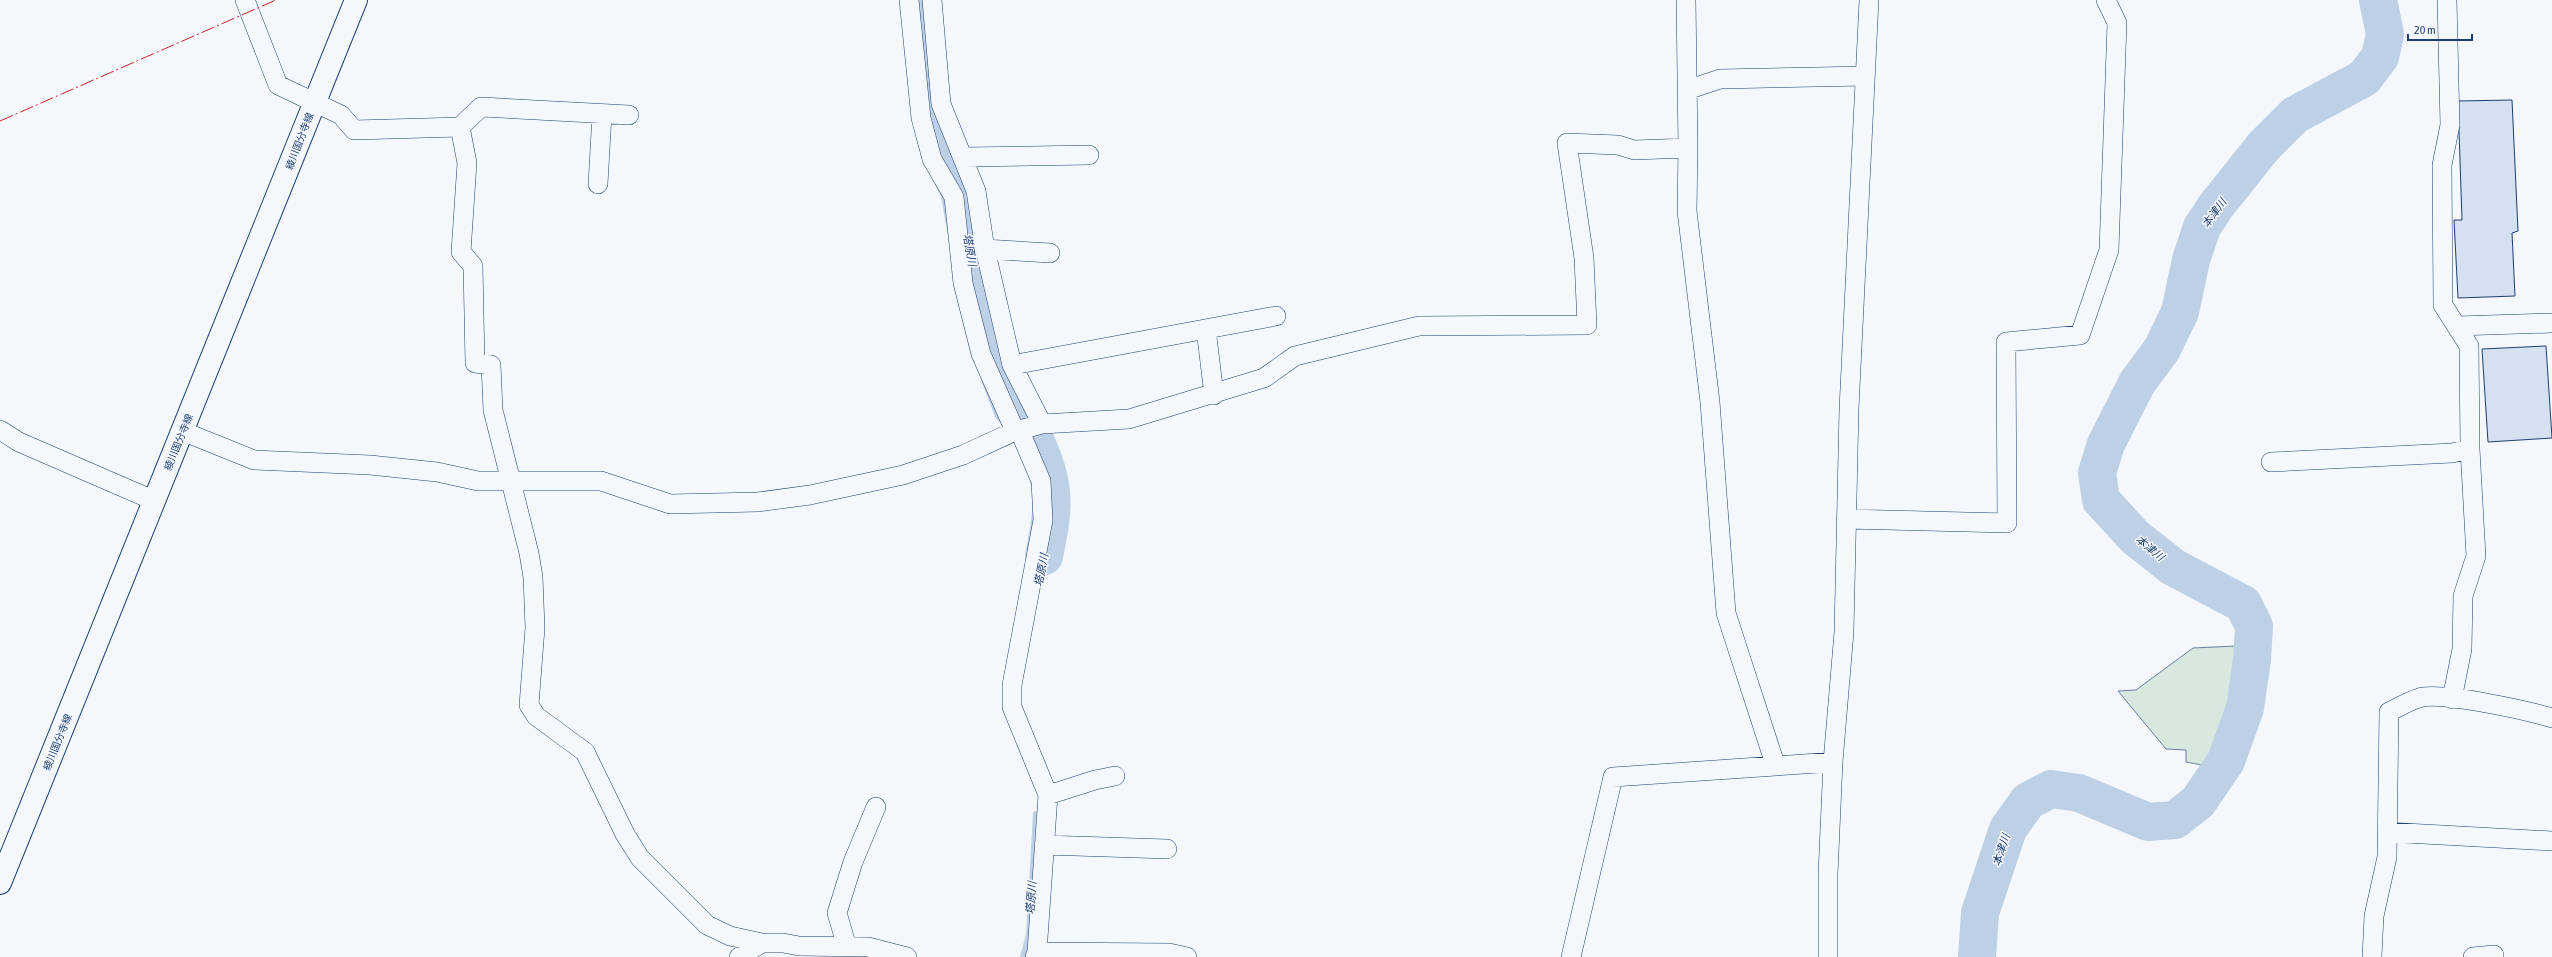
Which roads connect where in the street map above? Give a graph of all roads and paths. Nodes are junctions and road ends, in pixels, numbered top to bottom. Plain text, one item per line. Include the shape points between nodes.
1 (245, 0) edge
2 (356, 0) edge
3 (909, 0) edge
4 (932, 0) edge
5 (1686, 0) edge
6 (1869, 0) edge
7 (2106, 0) edge
8 (2447, 0) edge
9 (1865, 76) junction
10 (1687, 90) junction
11 (314, 101) junction
12 (602, 114) junction
13 (629, 116) dead end
14 (460, 127) junction
15 (954, 140) junction
16 (1688, 148) junction
17 (1089, 155) dead end
18 (964, 157) junction
19 (932, 159) junction
20 (598, 184) dead end
21 (985, 249) junction
22 (1050, 253) dead end
23 (1276, 316) dead end
24 (2552, 323) edge
25 (2456, 326) junction
26 (1206, 329) junction
27 (1012, 365) junction
28 (1214, 395) junction
29 (1042, 424) junction
30 (0, 430) edge
31 (182, 431) junction
32 (1015, 431) junction
33 (2470, 449) junction
34 (2271, 462) dead end
35 (511, 482) junction
36 (155, 501) junction
37 (1846, 519) junction
38 (2452, 699) junction
39 (2552, 718) edge
40 (1833, 762) junction
41 (1775, 764) junction
42 (1115, 776) dead end
43 (1048, 795) junction
44 (876, 807) dead end
45 (2387, 832) junction
46 (2552, 841) edge
47 (1044, 845) junction
48 (1167, 849) dead end
49 (0, 883) edge
50 (762, 943) junction
51 (847, 947) junction
52 (797, 952) edge
53 (1036, 955) edge
54 (739, 957) edge
55 (907, 957) edge
56 (1187, 957) edge
57 (1571, 957) edge
58 (1828, 957) edge
59 (2372, 957) edge
60 (2473, 957) edge
61 (2494, 957) edge

1 - 11 street via 278,85
2 - 11 main road, 綾川国分寺線
3 - 19 street via 921,118
4 - 15 street via 941,104
5 - 10 street
6 - 9 street
7 - 37 street via 2117,23 2109,250 2080,335 2006,342 2007,523
8 - 25 street via 2450,125 2442,164 2443,305
9 - 10 street via 1720,80
9 - 37 street
10 - 16 street
11 - 14 street via 342,115 354,130
11 - 31 main road, 綾川国分寺線
12 - 13 street
12 - 14 street via 481,107
12 - 20 street
14 - 35 street via 467,163 461,252 473,266 475,363 491,365 493,410
15 - 18 street
15 - 19 street
16 - 28 street via 1634,150 1618,145 1567,143 1584,258 1587,325 1419,326 1295,356 1264,378
16 - 41 street via 1687,211 1710,402 1726,613
17 - 18 street
18 - 21 street via 976,191
19 - 32 street via 954,197 964,283 981,354
21 - 22 street
21 - 27 street
23 - 26 street
24 - 25 street
25 - 33 street via 2469,346
26 - 27 street
26 - 28 street
27 - 29 street
28 - 29 street via 1129,419
29 - 32 street
30 - 36 street via 19,442
31 - 35 street via 254,460 370,465 437,472 478,481
31 - 36 main road, 綾川国分寺線
32 - 35 street via 963,455 902,475 810,495 758,502 670,504 601,481
32 - 43 street via 1021,434 1041,481 1043,520 1012,685 1012,707
33 - 34 street via 2452,453
33 - 38 street via 2476,556 2463,596 2462,649
35 - 50 street via 533,576 535,628 529,705 536,716 585,752 625,834 640,858 707,925 730,936
36 - 49 main road, 綾川国分寺線
37 - 40 street via 1844,632
38 - 39 street via 2528,710
38 - 45 street via 2420,697 2389,712
40 - 41 street
40 - 58 street via 1828,874
41 - 57 street via 1613,777
42 - 43 street
43 - 47 street
44 - 51 street via 853,862 837,913
45 - 46 street
45 - 59 street via 2387,857 2374,916
47 - 48 street
47 - 53 street
50 - 52 street via 783,943
50 - 54 street
51 - 52 street
51 - 55 street via 868,947
53 - 56 street via 1169,953
60 - 61 street

